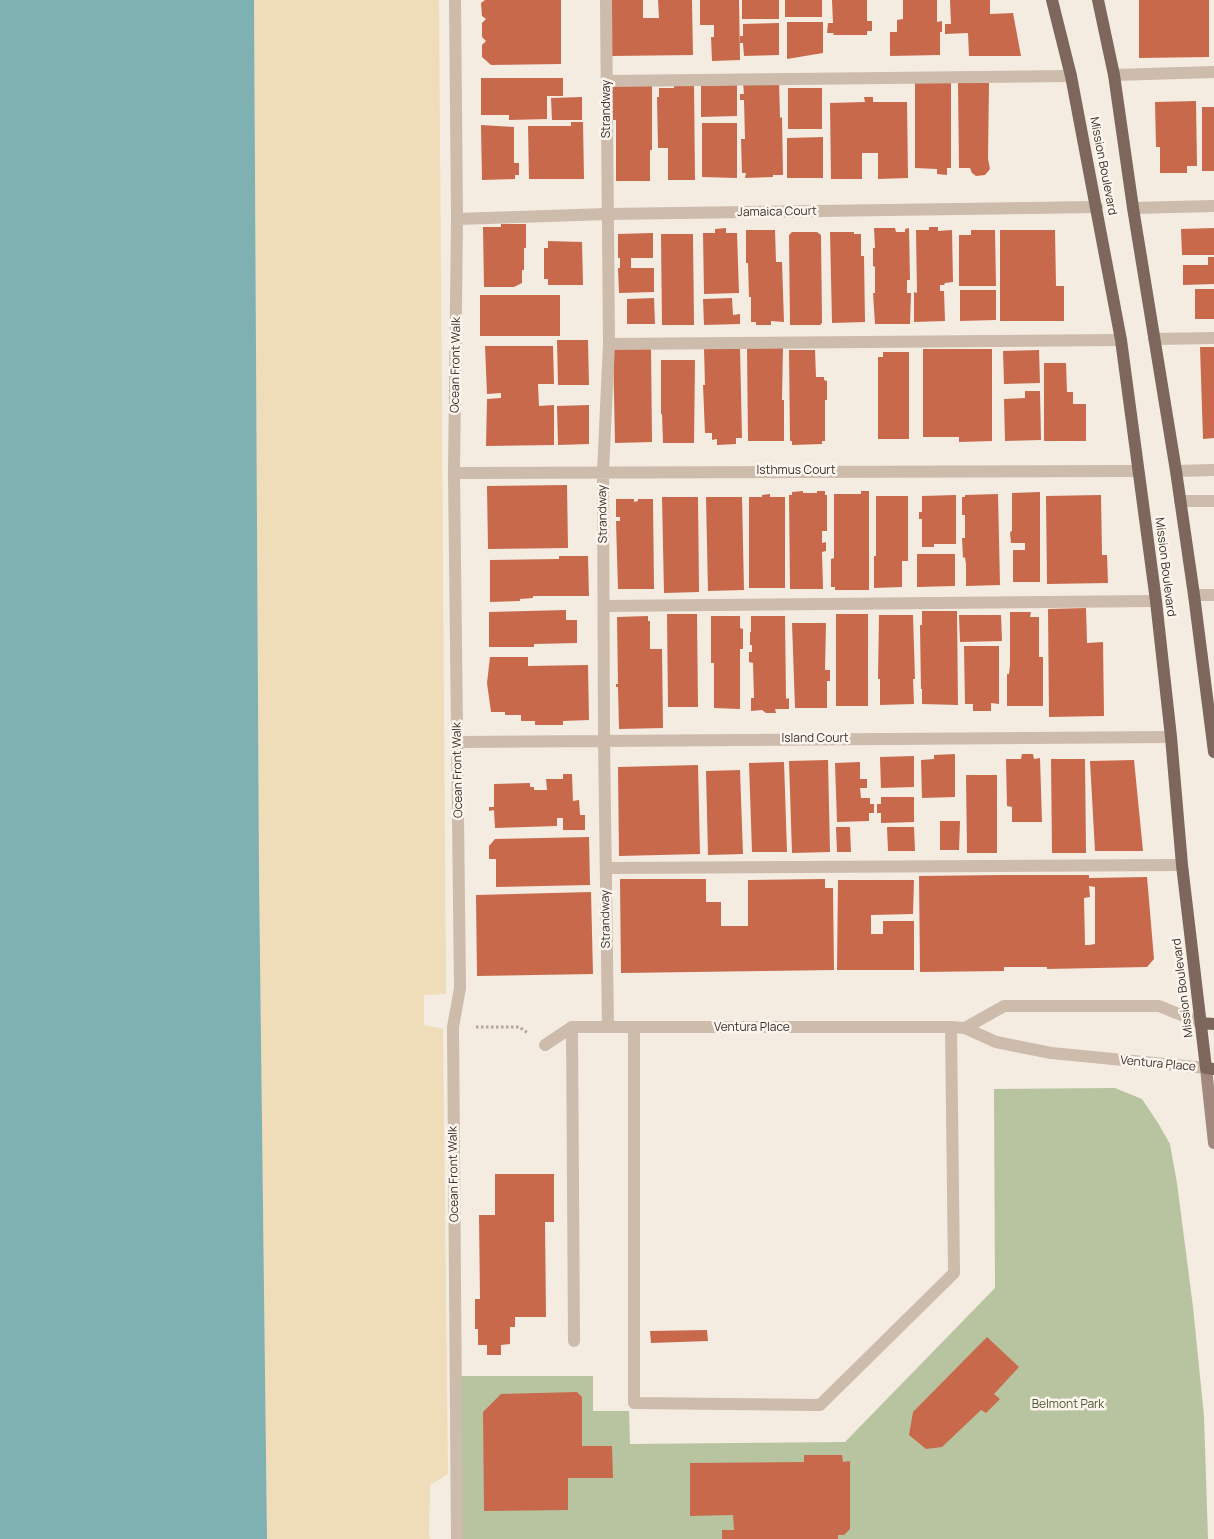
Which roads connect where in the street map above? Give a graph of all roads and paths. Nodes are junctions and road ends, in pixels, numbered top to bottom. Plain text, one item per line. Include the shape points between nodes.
1 (454, 0) edge
2 (606, 0) edge
3 (1052, 0) edge
4 (1098, 0) edge
5 (1214, 72) edge
6 (1114, 75) junction
7 (1071, 76) junction
8 (607, 81) junction
9 (1214, 206) edge
10 (1097, 207) junction
11 (1132, 208) junction
12 (608, 214) junction
13 (457, 219) junction
14 (1214, 338) edge
15 (1154, 339) junction
16 (1120, 340) junction
17 (609, 344) junction
18 (1214, 470) edge
19 (1138, 471) junction
20 (1176, 471) junction
21 (603, 472) junction
22 (454, 473) junction
23 (1180, 501) junction
24 (1214, 501) edge
25 (1214, 594) edge
26 (1194, 595) junction
27 (1156, 601) junction
28 (604, 606) junction
29 (1213, 735) edge
30 (1171, 737) junction
31 (604, 740) junction
32 (458, 742) junction
33 (1214, 752) edge
34 (1182, 865) junction
35 (606, 868) junction
36 (1208, 1024) edge
37 (453, 1027) junction
38 (572, 1027) junction
39 (951, 1027) junction
40 (608, 1028) junction
41 (634, 1028) junction
42 (965, 1028) junction
43 (546, 1046) joint
44 (1210, 1068) edge
45 (1214, 1143) edge
46 (574, 1341) dead end
47 (457, 1539) edge

1 - 13 street, Ocean Front Walk
2 - 8 street, Strandway
3 - 7 main road, Mission Boulevard
4 - 6 main road, Mission Boulevard
5 - 6 street
6 - 11 main road, Mission Boulevard
7 - 8 street
7 - 10 main road, Mission Boulevard
8 - 12 street, Strandway
9 - 11 street
10 - 12 street, Jamaica Court
10 - 16 main road, Mission Boulevard
11 - 15 main road, Mission Boulevard
12 - 13 street, Jamaica Court
12 - 17 street, Strandway
13 - 22 street, Ocean Front Walk
14 - 15 street
15 - 20 main road, Mission Boulevard
16 - 17 street
16 - 19 main road, Mission Boulevard
17 - 21 street, Strandway
18 - 20 street
19 - 21 street, Isthmus Court
19 - 27 main road, Mission Boulevard
20 - 23 main road, Mission Boulevard
21 - 22 street, Isthmus Court
21 - 28 street, Strandway
22 - 32 street, Ocean Front Walk
23 - 24 street
23 - 26 main road, Mission Boulevard
25 - 26 street
26 - 29 main road, Mission Boulevard
27 - 28 street
27 - 30 main road, Mission Boulevard
28 - 31 street, Strandway
29 - 33 main road, Mission Boulevard
30 - 31 street, Island Court
30 - 34 main road, Mission Boulevard
31 - 32 street, Island Court
31 - 35 street, Strandway
32 - 37 street, Ocean Front Walk via 460,988
34 - 35 street
34 - 36 main road, Mission Boulevard
35 - 40 street, Strandway
36 - 42 street via 1159,1006 1004,1006
36 - 44 main road, Mission Boulevard
37 - 43 path via 519,1027
37 - 47 street, Ocean Front Walk
38 - 40 street, Ventura Place
38 - 43 street
38 - 46 street
39 - 41 street, Ventura Place
39 - 41 street via 954,1274 820,1405 634,1402
39 - 42 street, Ventura Place
40 - 41 street, Ventura Place
42 - 44 street, Ventura Place via 996,1042 1052,1053
44 - 45 main road, Mission Boulevard

